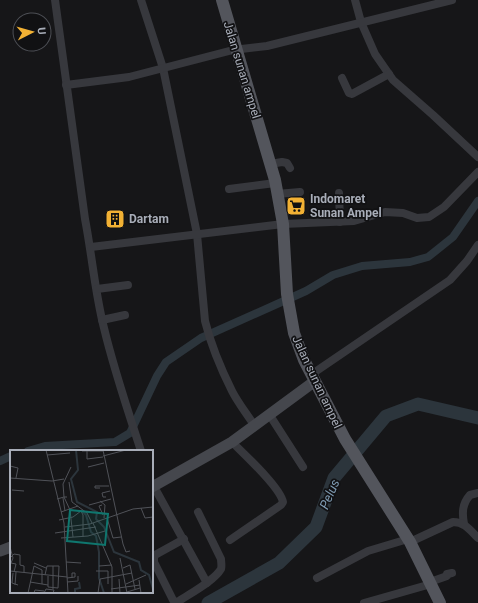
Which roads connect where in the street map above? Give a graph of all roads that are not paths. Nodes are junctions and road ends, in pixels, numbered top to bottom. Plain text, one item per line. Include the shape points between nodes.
1 (55, 0) edge
2 (141, 0) edge
3 (222, 0) edge
4 (355, 0) edge
5 (452, 0) edge
6 (361, 22) junction
7 (236, 50) junction
8 (163, 68) junction
9 (389, 74) junction
10 (342, 78) dead end
11 (66, 85) junction
12 (478, 157) edge
13 (270, 164) junction
14 (290, 168) dead end
15 (478, 172) edge
16 (276, 188) junction
17 (229, 189) dead end
18 (300, 192) dead end
19 (339, 193) dead end
20 (340, 222) junction
21 (283, 224) junction
22 (197, 234) junction
23 (478, 245) edge
24 (91, 247) junction
25 (128, 285) dead end
26 (97, 289) junction
27 (125, 315) dead end
28 (102, 320) junction
29 (313, 378) junction
30 (269, 414) junction
31 (254, 426) junction
32 (232, 442) junction
33 (141, 450) edge
34 (303, 467) dead end
35 (153, 484) edge
36 (153, 487) edge
37 (478, 493) edge
38 (198, 512) dead end
39 (464, 524) junction
40 (478, 538) edge
41 (184, 539) junction
42 (230, 540) dead end
43 (409, 540) junction
44 (10, 547) edge
45 (0, 552) edge
46 (452, 573) dead end
47 (317, 578) dead end
48 (207, 583) junction
49 (430, 583) junction
50 (364, 603) edge
51 (440, 603) edge

1 - 11 street
2 - 8 street
3 - 7 main road, Jalan sunan ampel
4 - 6 street
5 - 6 street
6 - 7 street via 267,46
6 - 9 street via 375,54
7 - 8 street
7 - 13 main road, Jalan sunan ampel
8 - 11 street via 129,77
8 - 22 street
9 - 10 street via 352,94
9 - 12 street
11 - 24 street
13 - 14 street via 284,162
13 - 16 main road, Jalan sunan ampel
15 - 20 street via 444,207 429,217 417,218 403,212 385,212 354,221
16 - 17 street
16 - 18 street
16 - 21 main road, Jalan sunan ampel
19 - 20 street
20 - 21 street
21 - 22 street
21 - 29 main road, Jalan sunan ampel via 289,309 294,333
22 - 24 street
22 - 31 street via 205,322 233,392
23 - 29 street via 467,262 450,280
24 - 26 street
25 - 26 street
26 - 28 street
27 - 28 street
28 - 33 street
29 - 30 street
29 - 43 main road, Jalan sunan ampel via 344,439
30 - 31 street
30 - 34 street
31 - 32 street
32 - 35 street
32 - 42 street via 272,485 283,502
36 - 41 street
37 - 39 street via 470,495 464,506
38 - 48 street via 222,565
39 - 40 street
39 - 43 street via 453,522
41 - 48 street
41 - 48 street via 154,558 173,600 179,601
43 - 47 street via 368,551
43 - 49 main road, Jalan sunan ampel
44 - 45 street
46 - 49 street
49 - 50 street
49 - 51 main road, Jalan sunan ampel

